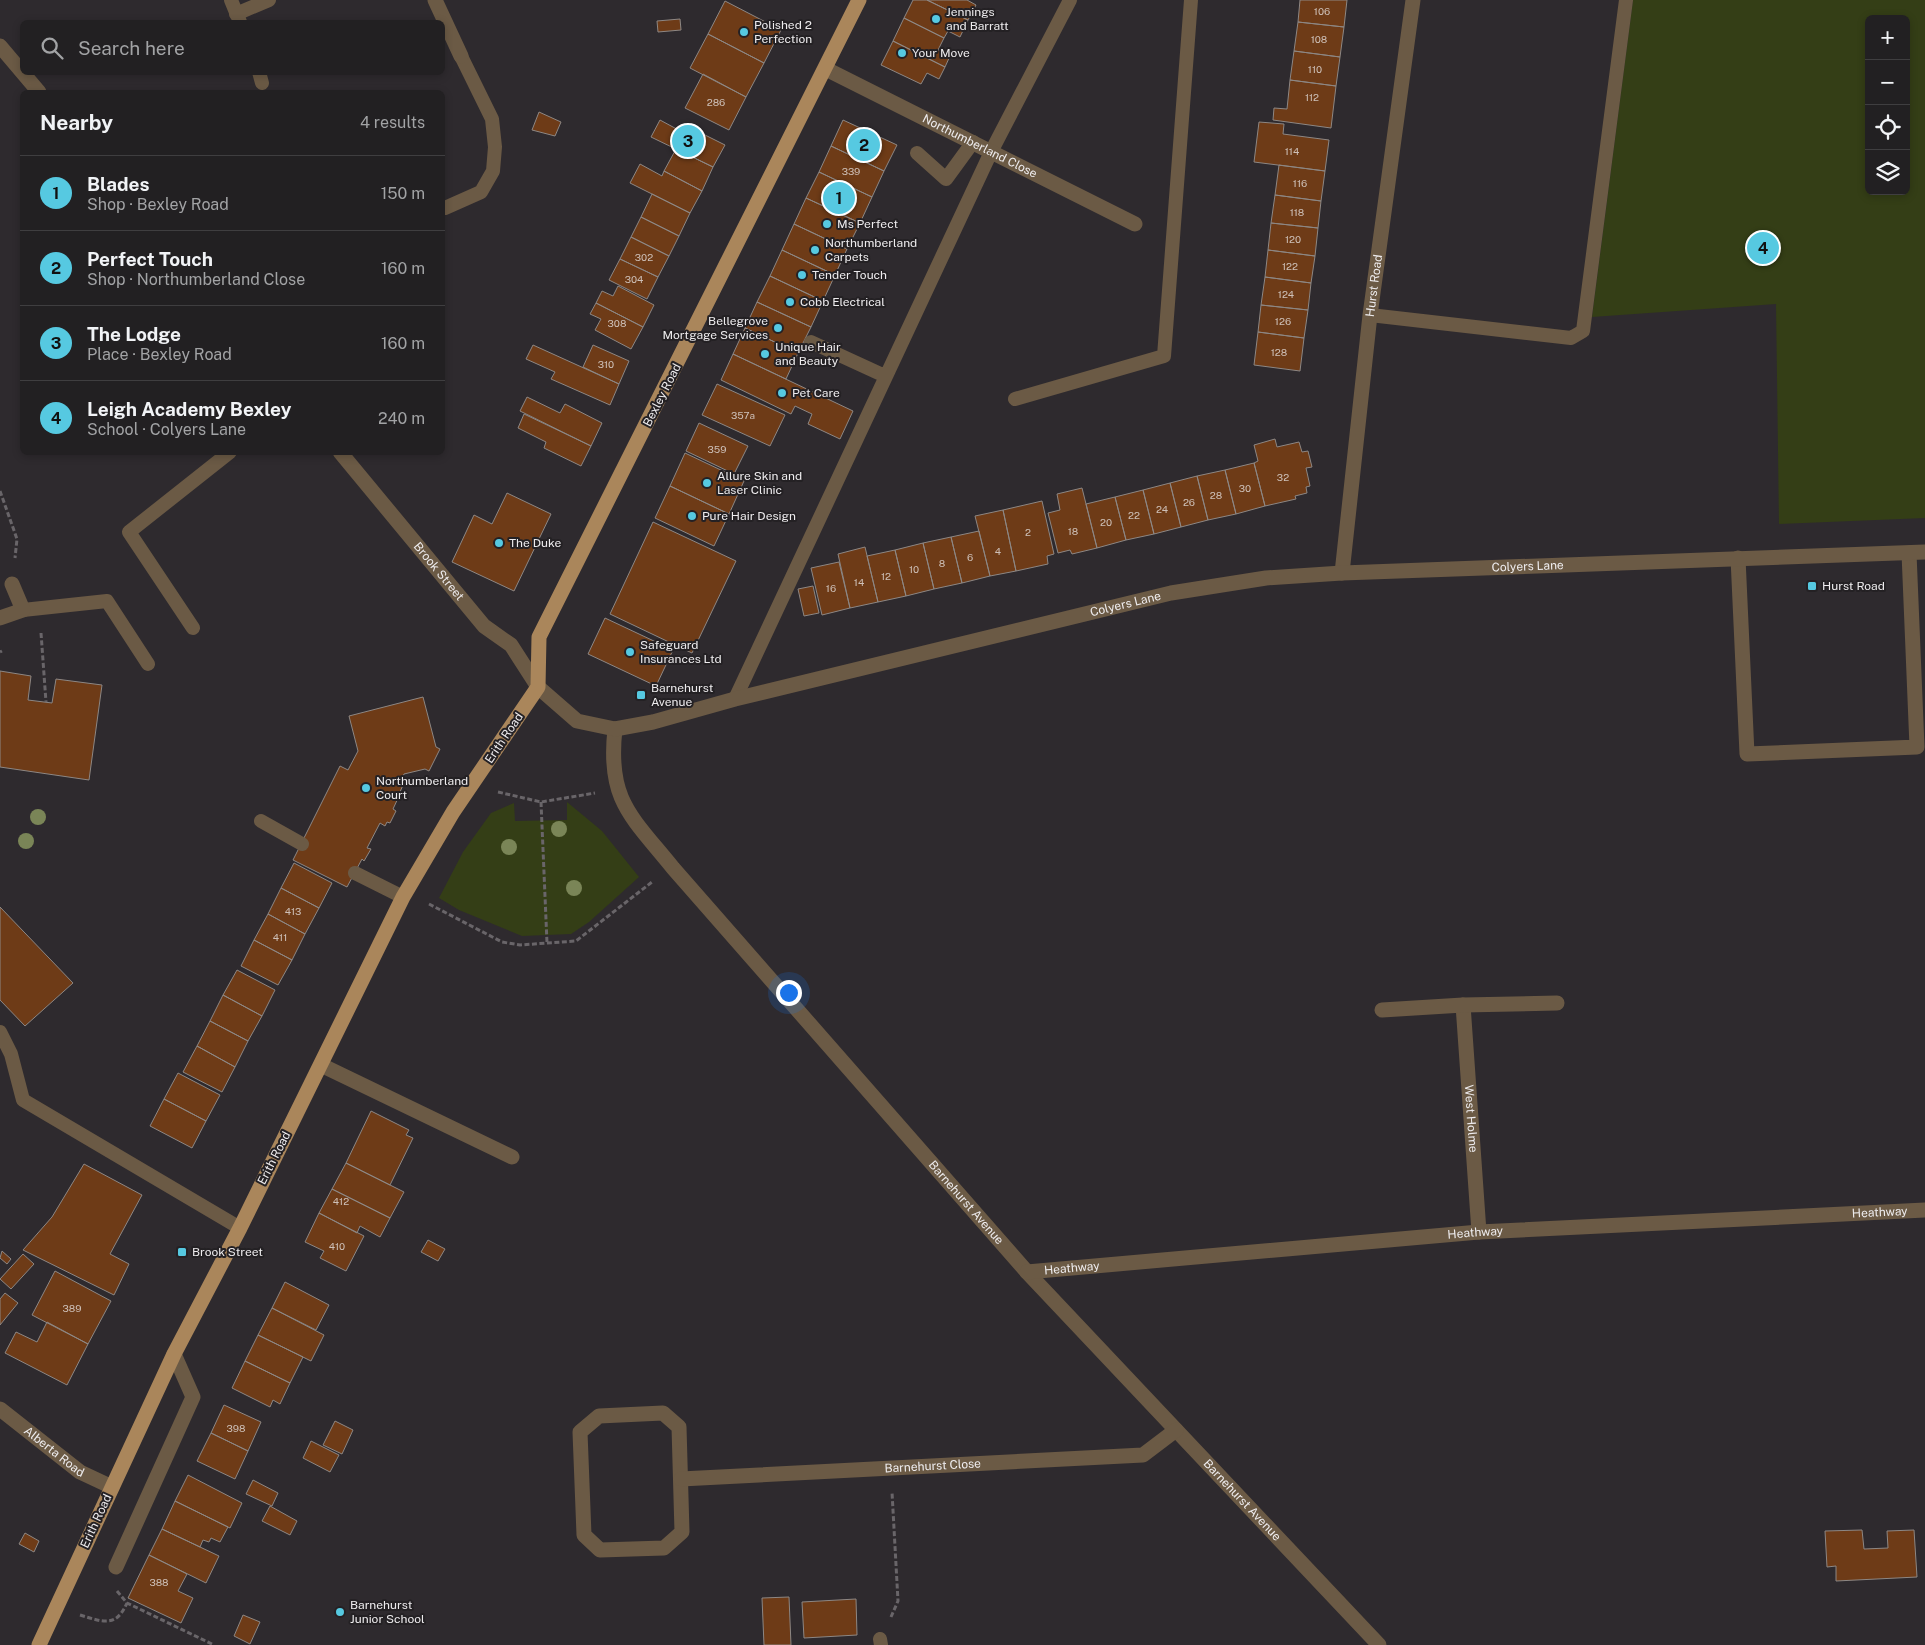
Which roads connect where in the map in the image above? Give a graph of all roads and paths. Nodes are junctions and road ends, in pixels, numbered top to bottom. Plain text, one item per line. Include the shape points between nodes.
1 (231, 0) edge
2 (269, 0) edge
3 (436, 0) edge
4 (859, 0) edge
5 (1070, 0) edge
6 (1191, 0) edge
7 (1413, 0) edge
8 (1626, 0) edge
9 (238, 18) edge
10 (445, 20) edge
11 (445, 20) edge
12 (1, 50) edge
13 (461, 56) joint
14 (826, 69) junction
15 (20, 71) edge
16 (24, 75) edge
17 (37, 90) edge
18 (973, 142) junction
19 (991, 152) junction
20 (917, 154) dead end
21 (445, 208) dead end
22 (1135, 224) dead end
23 (1370, 315) junction
24 (811, 342) dead end
25 (885, 376) junction
26 (1015, 399) dead end
27 (226, 455) edge
28 (342, 455) edge
29 (0, 491) edge
30 (1925, 552) edge
31 (1909, 553) junction
32 (1738, 558) junction
33 (1342, 573) junction
34 (12, 584) joint
35 (23, 610) junction
36 (0, 618) edge
37 (193, 628) dead end
38 (148, 664) dead end
39 (538, 687) junction
40 (735, 699) junction
41 (46, 702) dead end
42 (616, 729) junction
43 (476, 778) junction
44 (617, 789) junction
45 (542, 802) junction
46 (261, 821) dead end
47 (302, 844) dead end
48 (355, 873) dead end
49 (648, 886) dead end
50 (404, 894) junction
51 (547, 943) junction
52 (1557, 1003) dead end
53 (1463, 1004) junction
54 (1382, 1010) dead end
55 (0, 1032) edge
56 (321, 1065) junction
57 (512, 1157) dead end
58 (1925, 1210) edge
59 (240, 1228) junction
60 (1479, 1232) junction
61 (1027, 1272) junction
62 (174, 1354) junction
63 (0, 1409) edge
64 (1176, 1430) junction
65 (891, 1469) junction
66 (681, 1479) junction
67 (112, 1487) junction
68 (116, 1568) dead end
69 (128, 1603) dead end
70 (135, 1607) dead end
71 (99, 1621) dead end
72 (880, 1642) edge
73 (39, 1645) edge
74 (214, 1645) edge
75 (1379, 1645) edge

1 - 9 lane
2 - 9 lane
3 - 10 street
4 - 14 main road, Bexley Road
5 - 19 lane
6 - 26 lane via 1164,356
7 - 23 street, Hurst Road
8 - 23 lane via 1583,331 1571,338
11 - 13 street
12 - 15 street
13 - 21 lane via 492,119 493,171 480,192
14 - 18 street, Northumberland Close
14 - 39 main road, Bexley Road via 538,637
16 - 17 street
18 - 19 street, Northumberland Close
18 - 20 lane via 946,179
19 - 22 street, Northumberland Close
19 - 25 lane
23 - 33 street, Hurst Road
24 - 25 lane
25 - 40 lane
27 - 37 lane via 129,532
28 - 39 street, Brook Street via 484,626 511,645
29 - 34 path via 17,539
30 - 31 street, Colyers Lane
31 - 32 street, Colyers Lane
31 - 32 street via 1917,747 1747,754
32 - 33 street, Colyers Lane
33 - 40 street, Colyers Lane via 1266,578 1171,593
34 - 35 street
35 - 36 street
35 - 38 lane via 107,601
35 - 41 path via 41,630
39 - 42 street, Colyers Lane via 577,721
39 - 43 main road, Erith Road
40 - 42 street, Colyers Lane
42 - 44 street, Barnehurst Avenue via 613,755
43 - 45 path via 495,791
43 - 50 main road, Erith Road
44 - 45 path
44 - 61 street, Barnehurst Avenue via 626,810 673,868
45 - 51 path
46 - 47 lane
48 - 50 lane
49 - 51 path via 576,941
50 - 51 path via 502,942 520,945
50 - 56 main road, Erith Road
52 - 53 street
53 - 54 street
53 - 60 street, West Holme
55 - 59 lane via 11,1054 23,1100
56 - 57 street
56 - 59 main road, Erith Road
58 - 60 street, Heathway
59 - 62 main road, Erith Road
60 - 61 street, Heathway
61 - 64 street, Barnehurst Avenue
62 - 67 main road, Erith Road
62 - 68 street via 193,1397
63 - 67 street, Alberta Road via 80,1472
64 - 65 street, Barnehurst Close via 1143,1455
64 - 75 street, Barnehurst Avenue
65 - 66 street, Barnehurst Close
65 - 72 path via 898,1601
66 - 66 street via 682,1532 664,1548 600,1550 584,1535 580,1432 599,1416 663,1413 679,1427
67 - 73 main road, Erith Road
69 - 71 path via 122,1615 112,1621
70 - 74 path

